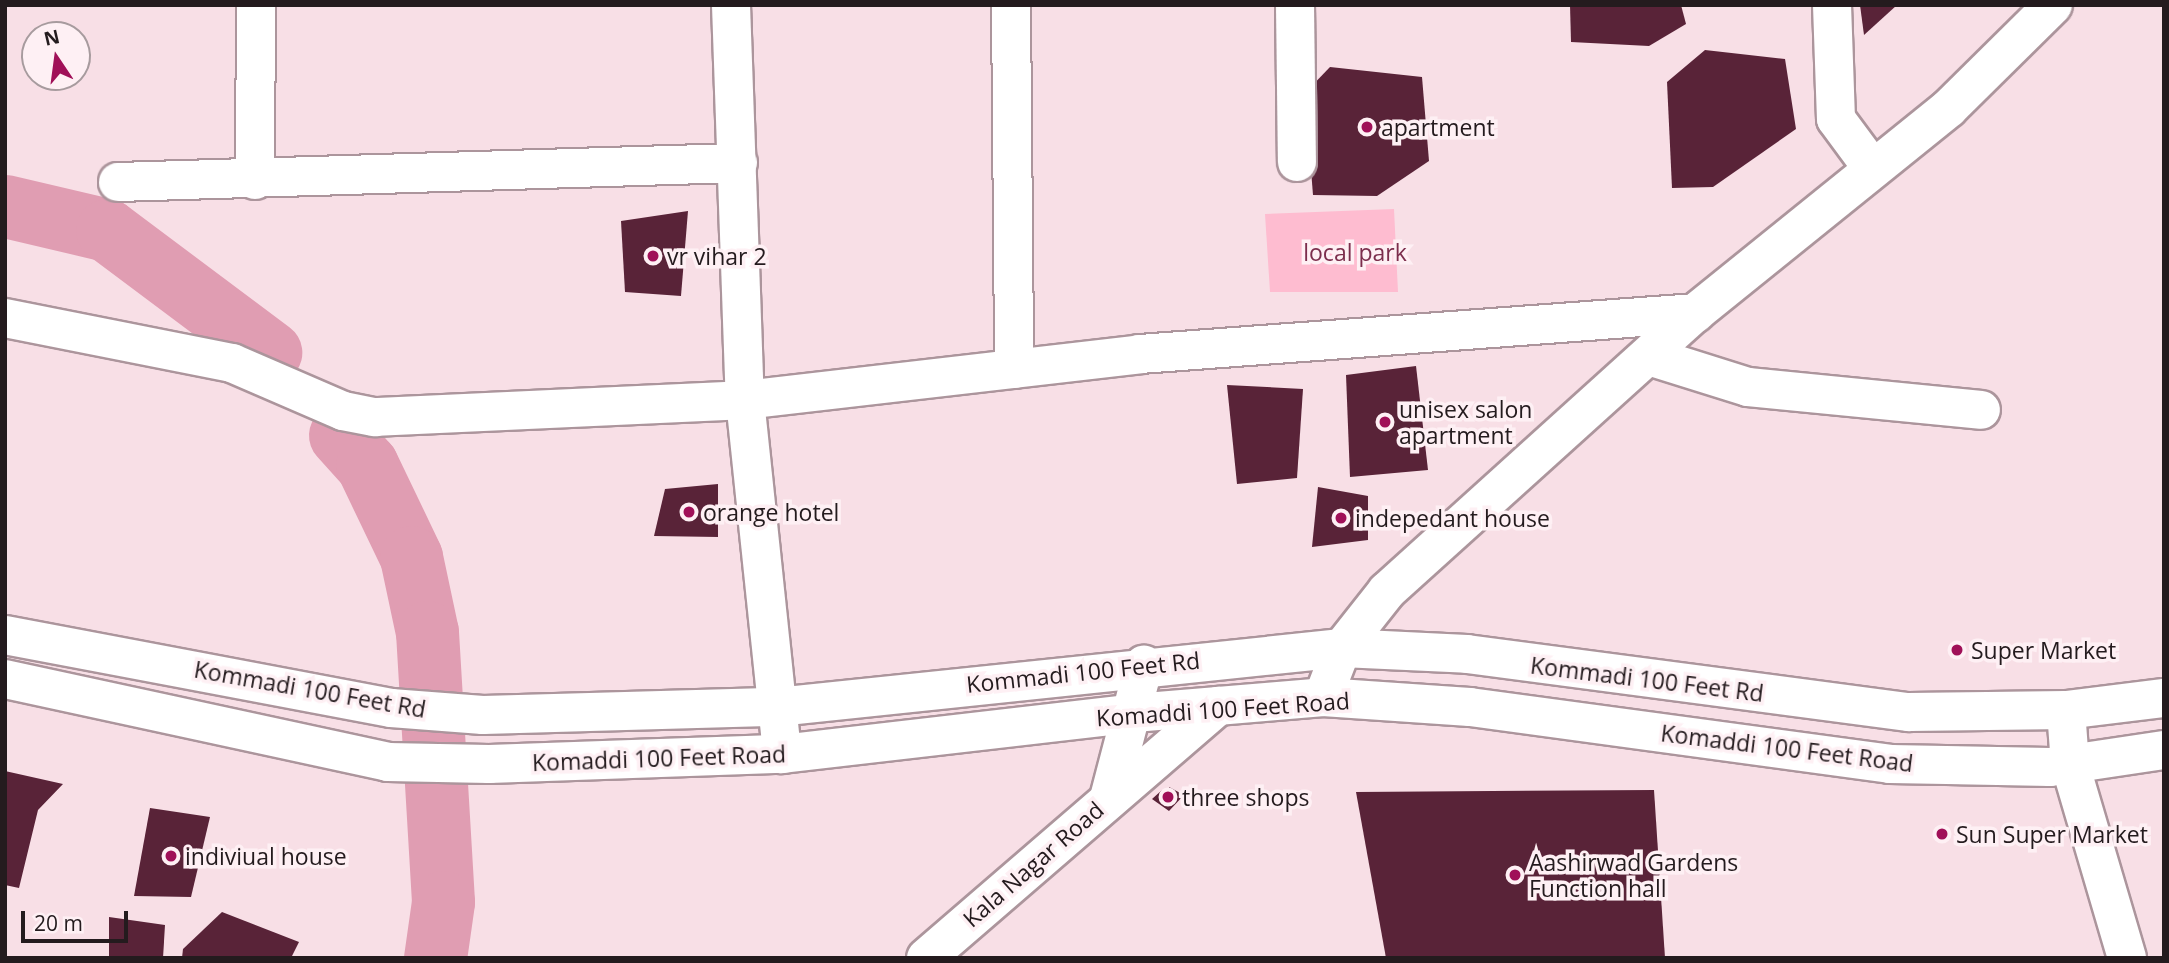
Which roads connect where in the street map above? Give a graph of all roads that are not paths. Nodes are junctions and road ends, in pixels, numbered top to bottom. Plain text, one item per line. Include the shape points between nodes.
1 (256, 5) edge
2 (731, 5) edge
3 (1011, 5) edge
4 (1295, 5) edge
5 (1832, 5) edge
6 (2053, 5) edge
7 (1297, 162) dead end
8 (738, 163) junction
9 (1873, 169) junction
10 (255, 180) junction
11 (118, 182) dead end
12 (1695, 313) junction
13 (5, 318) edge
14 (1648, 356) junction
15 (1014, 369) junction
16 (745, 400) junction
17 (1981, 410) dead end
18 (5, 635) edge
19 (1342, 648) junction
20 (1144, 665) junction
21 (5, 679) edge
22 (1323, 697) junction
23 (2164, 698) edge
24 (1218, 706) junction
25 (776, 707) junction
26 (2066, 710) junction
27 (1134, 713) junction
28 (2164, 750) edge
29 (782, 754) junction
30 (2070, 764) junction
31 (1109, 797) junction
32 (926, 958) edge
33 (2127, 958) edge

1 - 10 street
2 - 8 street
3 - 15 street
4 - 7 street
5 - 9 street via 1836,119
6 - 9 street via 1949,108
8 - 10 street
8 - 16 street
9 - 12 street
10 - 11 street
12 - 14 street
12 - 15 street via 1140,354
13 - 16 street via 232,363 343,411 376,417
14 - 17 street via 1748,387
14 - 19 street via 1387,591
15 - 16 street
16 - 25 street
18 - 25 street, Kommadi 100 Feet Rd via 391,708 484,715
19 - 20 street, Kommadi 100 Feet Rd
19 - 22 street
19 - 26 street, Kommadi 100 Feet Rd via 1467,654 1909,712
20 - 25 street, Kommadi 100 Feet Rd
20 - 27 street, Kala Nagar Road
21 - 29 street, Komaddi 100 Feet Road via 388,762 489,764
22 - 24 street, Komaddi 100 Feet Road
22 - 30 street, Komaddi 100 Feet Road via 1470,707 1889,764
23 - 26 street, Kommadi 100 Feet Rd
24 - 27 street, Komaddi 100 Feet Road
24 - 31 street, Kala Nagar Road
25 - 29 street
26 - 30 street
27 - 29 street, Komaddi 100 Feet Road
27 - 31 street, Kala Nagar Road
28 - 30 street, Komaddi 100 Feet Road
30 - 33 street
31 - 32 street, Kala Nagar Road

